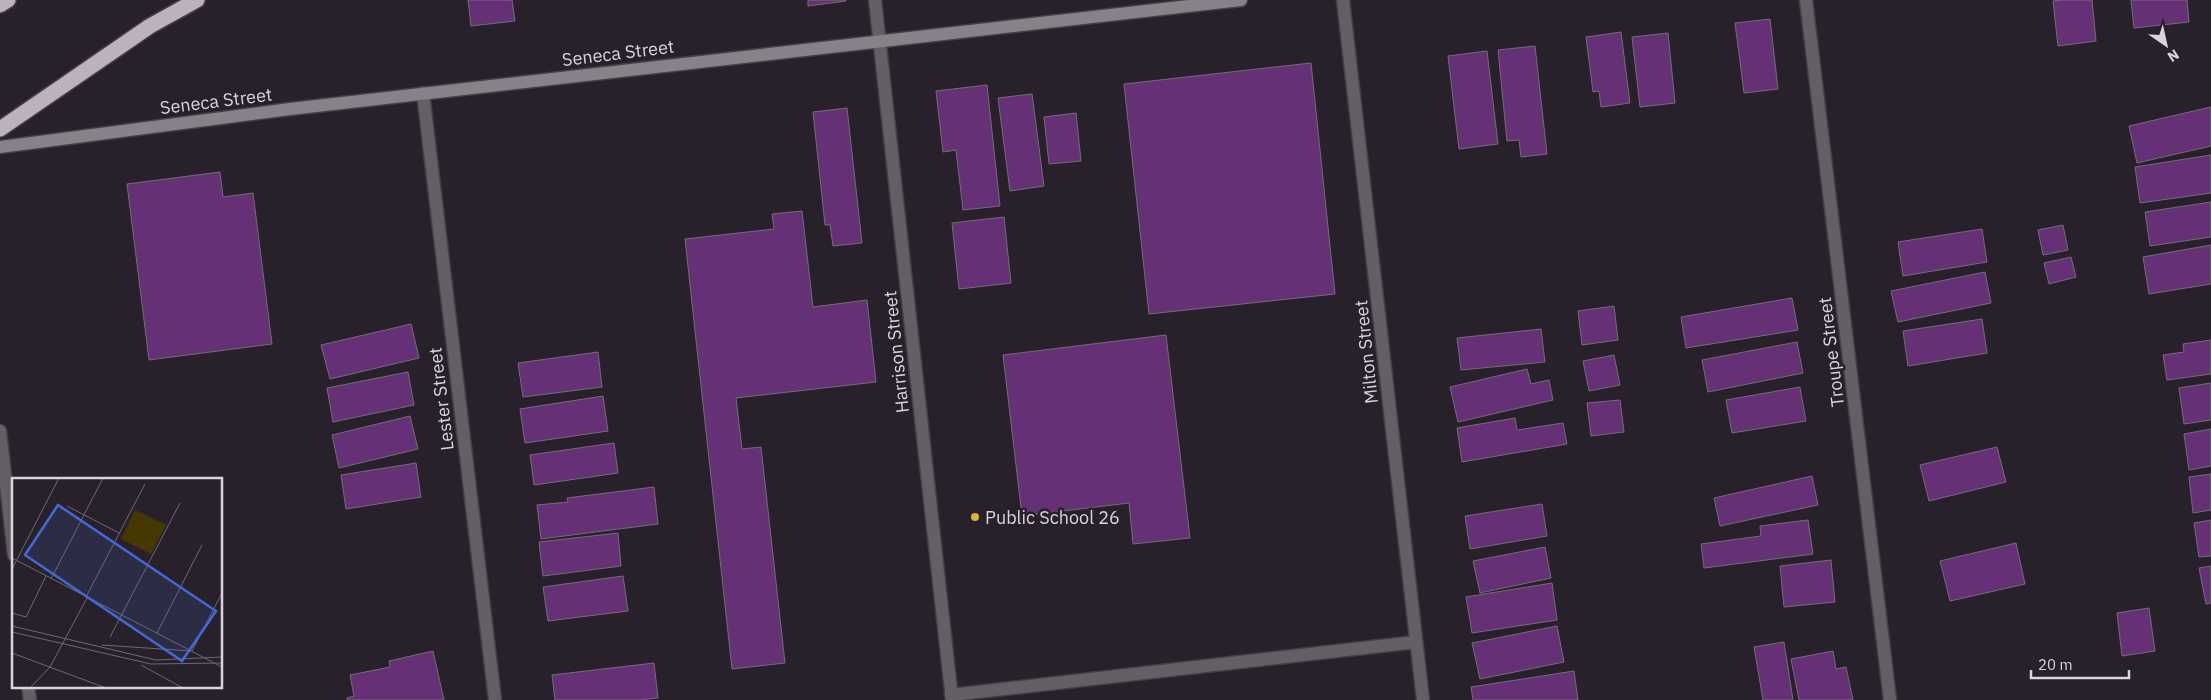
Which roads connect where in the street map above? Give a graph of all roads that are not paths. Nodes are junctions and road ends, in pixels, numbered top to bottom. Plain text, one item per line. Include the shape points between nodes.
1 (8, 0) edge
2 (197, 0) edge
3 (875, 0) edge
4 (1241, 0) edge
5 (1343, 0) edge
6 (1806, 0) edge
7 (0, 5) edge
8 (880, 41) junction
9 (423, 93) junction
10 (0, 129) edge
11 (0, 147) edge
12 (0, 431) edge
13 (2, 472) edge
14 (12, 542) edge
15 (1416, 642) junction
16 (952, 697) edge
17 (494, 700) edge
18 (1423, 700) edge
19 (1890, 700) edge

1 - 7 highway
2 - 10 highway via 150,26
3 - 8 street, Harrison Street
4 - 8 main road, Seneca Street
5 - 15 street, Milton Street
6 - 19 street, Troupe Street
8 - 9 main road, Seneca Street
8 - 16 street, Harrison Street
9 - 11 main road, Seneca Street
9 - 17 street, Lester Street
12 - 13 street
13 - 14 street
15 - 16 street
15 - 18 street, Milton Street

